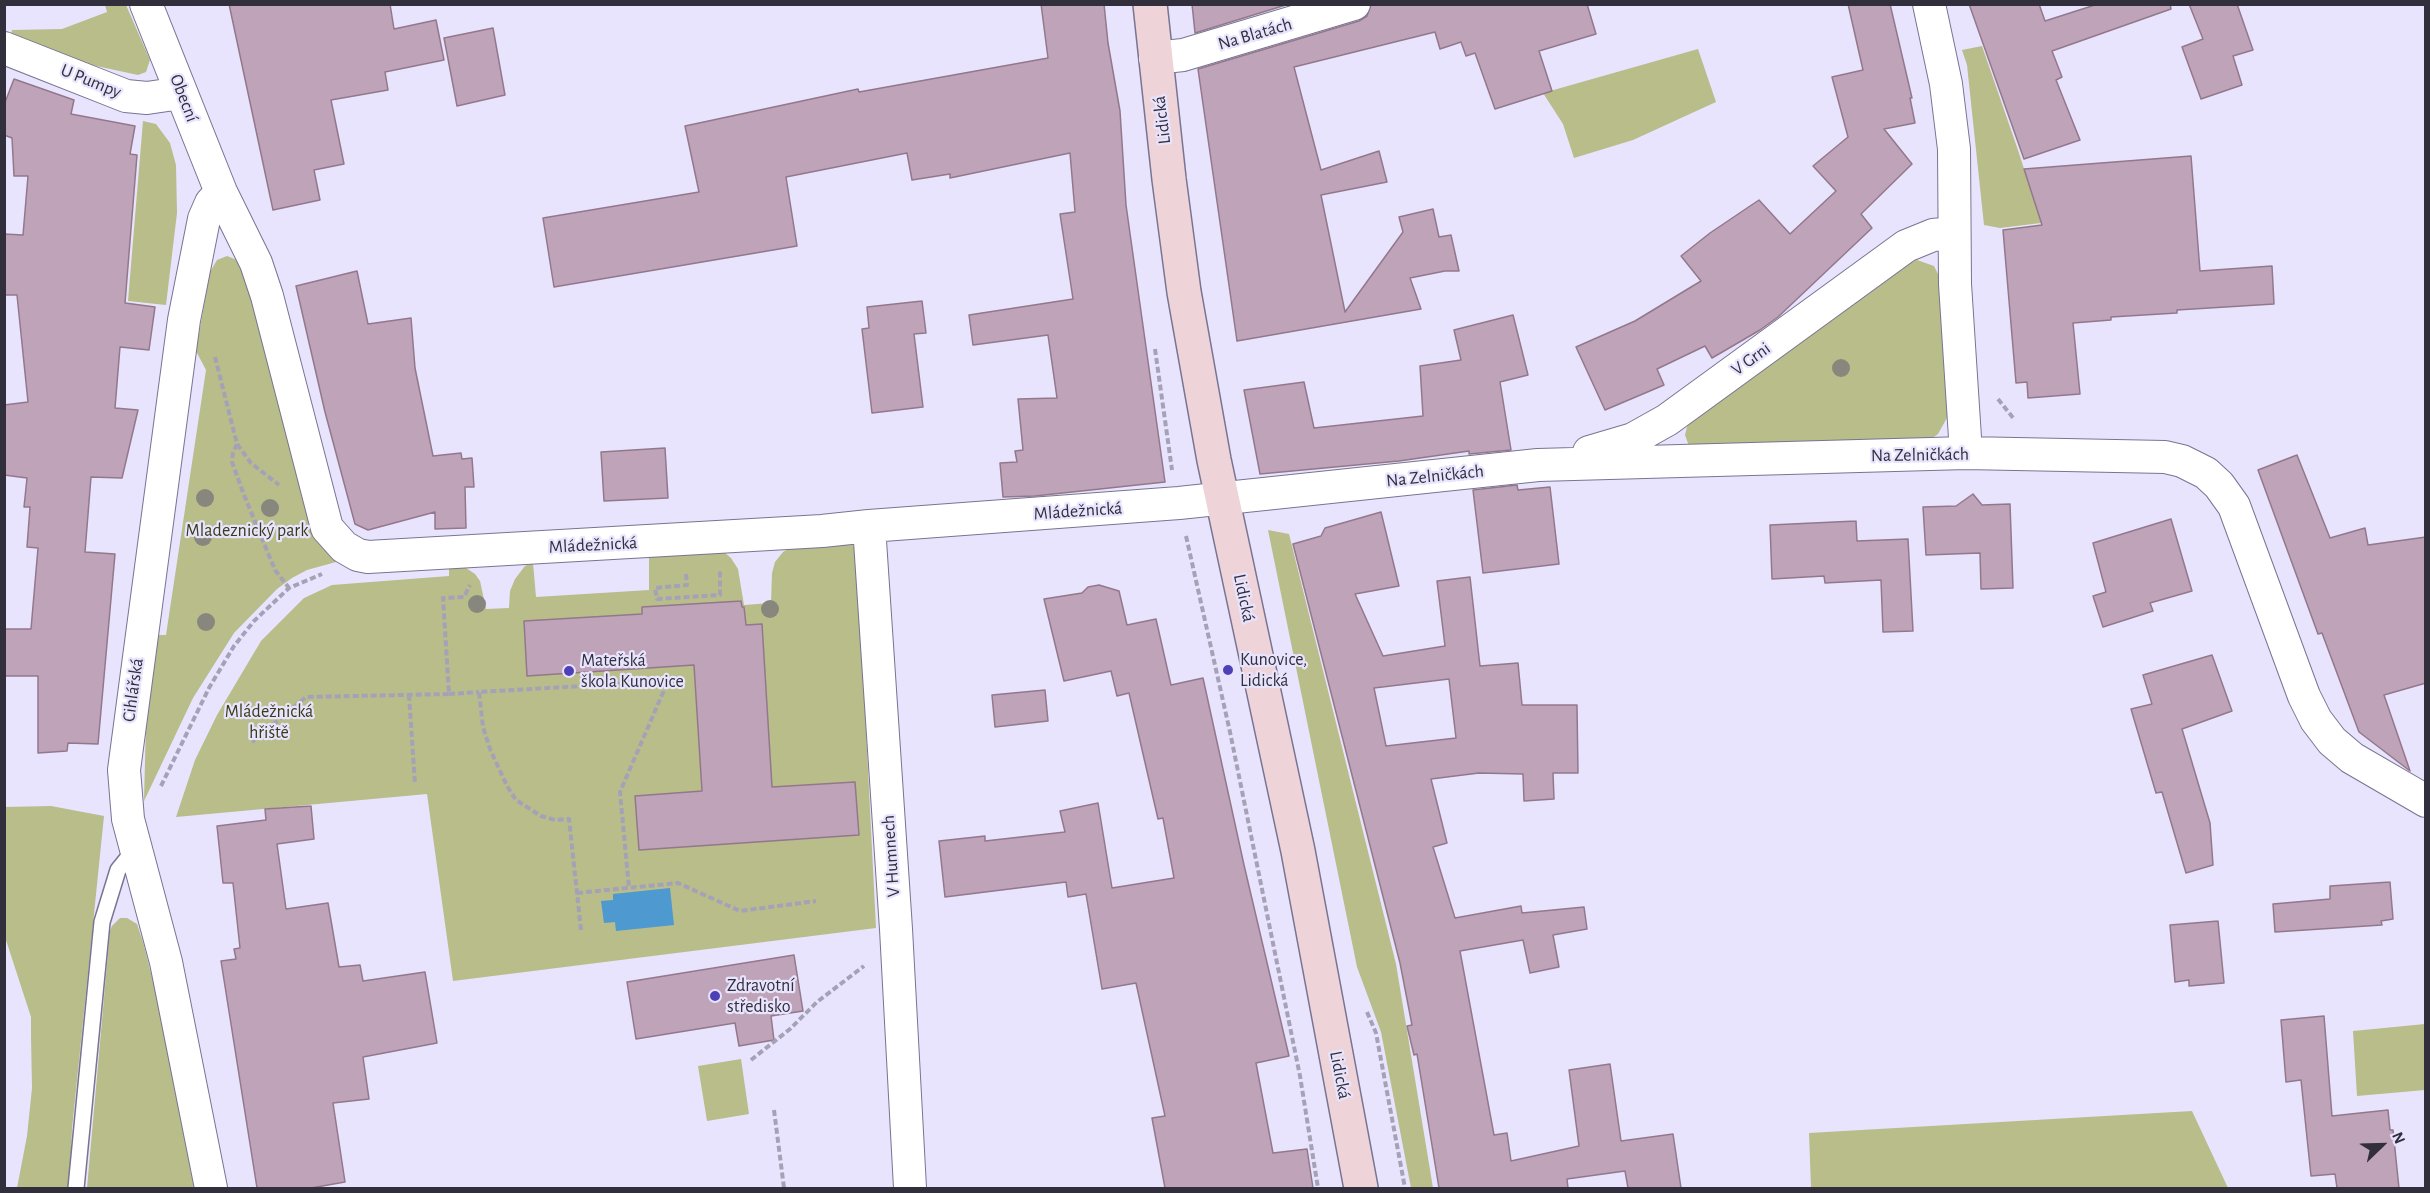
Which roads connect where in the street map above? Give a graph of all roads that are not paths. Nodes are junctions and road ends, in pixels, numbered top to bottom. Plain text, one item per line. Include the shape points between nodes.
1 (146, 4) edge
2 (1150, 4) edge
3 (1354, 4) edge
4 (1929, 4) edge
5 (4, 48) edge
6 (1155, 58) junction
7 (181, 93) junction
8 (221, 192) junction
9 (1953, 233) junction
10 (1966, 453) junction
11 (1538, 465) junction
12 (1222, 499) junction
13 (869, 526) junction
14 (2426, 801) edge
15 (135, 849) junction
16 (76, 1188) edge
17 (211, 1188) edge
18 (905, 1188) edge
19 (1361, 1188) edge

1 - 7 street, Obecní
2 - 6 main road, Lidická
3 - 6 street, Na Blatách via 1183,55
4 - 9 street via 1946,84 1954,149
5 - 7 street, U Pumpy via 126,96 147,98
6 - 12 main road, Lidická via 1184,292
7 - 8 street, Obecní
8 - 13 street, Mládežnická via 264,286 320,507 327,528 344,547 368,557
8 - 15 street, Cihlářská via 204,219 184,321 126,748 125,807
9 - 10 street
9 - 11 street, V Grni via 1933,235 1906,246 1650,430 1615,445
10 - 11 street, Na Zelničkách
10 - 14 street, Na Zelničkách via 2165,457 2206,472 2234,506 2316,720 2352,758
11 - 12 street, Na Zelničkách
12 - 13 street, Mládežnická
12 - 19 main road, Lidická via 1298,851
13 - 18 street, V Humnech via 897,941
15 - 16 lane via 118,870 102,922
15 - 17 street, Cihlářská via 166,962

